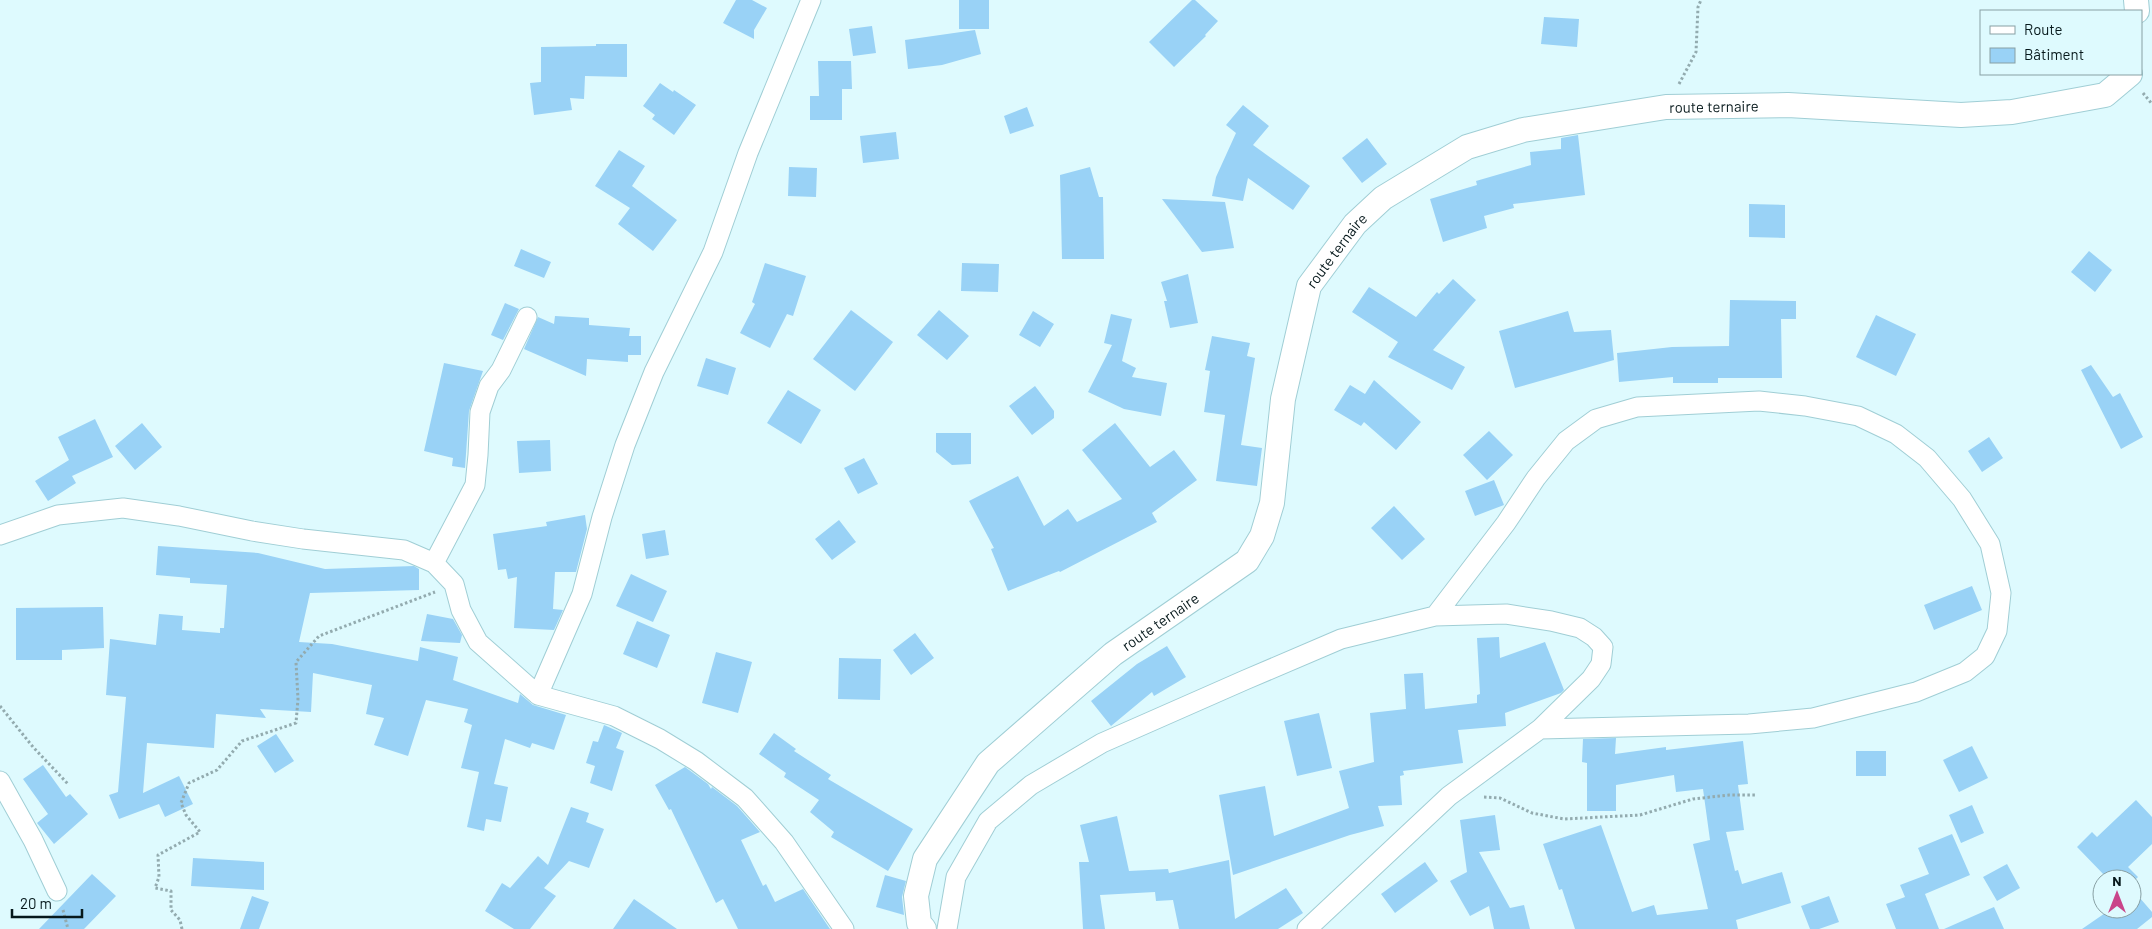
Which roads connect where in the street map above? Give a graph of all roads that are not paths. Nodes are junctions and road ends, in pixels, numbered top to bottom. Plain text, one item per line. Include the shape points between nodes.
1 (811, 0) edge
2 (2129, 75) edge
3 (527, 317) dead end
4 (0, 535) edge
5 (434, 563) junction
6 (1435, 616) junction
7 (538, 695) junction
8 (1540, 729) junction
9 (0, 781) edge
10 (57, 891) dead end
11 (844, 929) edge
12 (924, 929) edge
13 (947, 929) edge
14 (1307, 929) edge

1 - 7 street via 748,153 713,252 654,372 628,436 602,516 582,594
2 - 12 street, route ternaire via 2105,95 2004,113 1961,116 1788,105 1666,107 1523,130 1466,147 1383,198 1354,224 1309,286 1284,399 1272,503 1262,536 1247,561 1113,654 988,763 925,859 916,896 919,923
3 - 5 street via 501,370 489,386 480,412 475,484
4 - 5 street via 58,515 123,508 286,536 404,550
5 - 7 street via 454,584 461,610 478,642
6 - 8 street via 1506,614 1580,628 1594,637 1603,647 1601,664 1591,679
6 - 8 street via 1566,441 1596,419 1637,407 1759,401 1858,416 1896,434 1927,458 1962,499 1990,544 2001,592 1997,631 1984,656 1965,672 1916,692 1813,718 1749,724
6 - 13 street via 1341,639 1102,743 1031,785 988,821 956,877
7 - 11 street via 614,716 696,761 738,793 784,842
8 - 14 street via 1449,796
9 - 10 street

